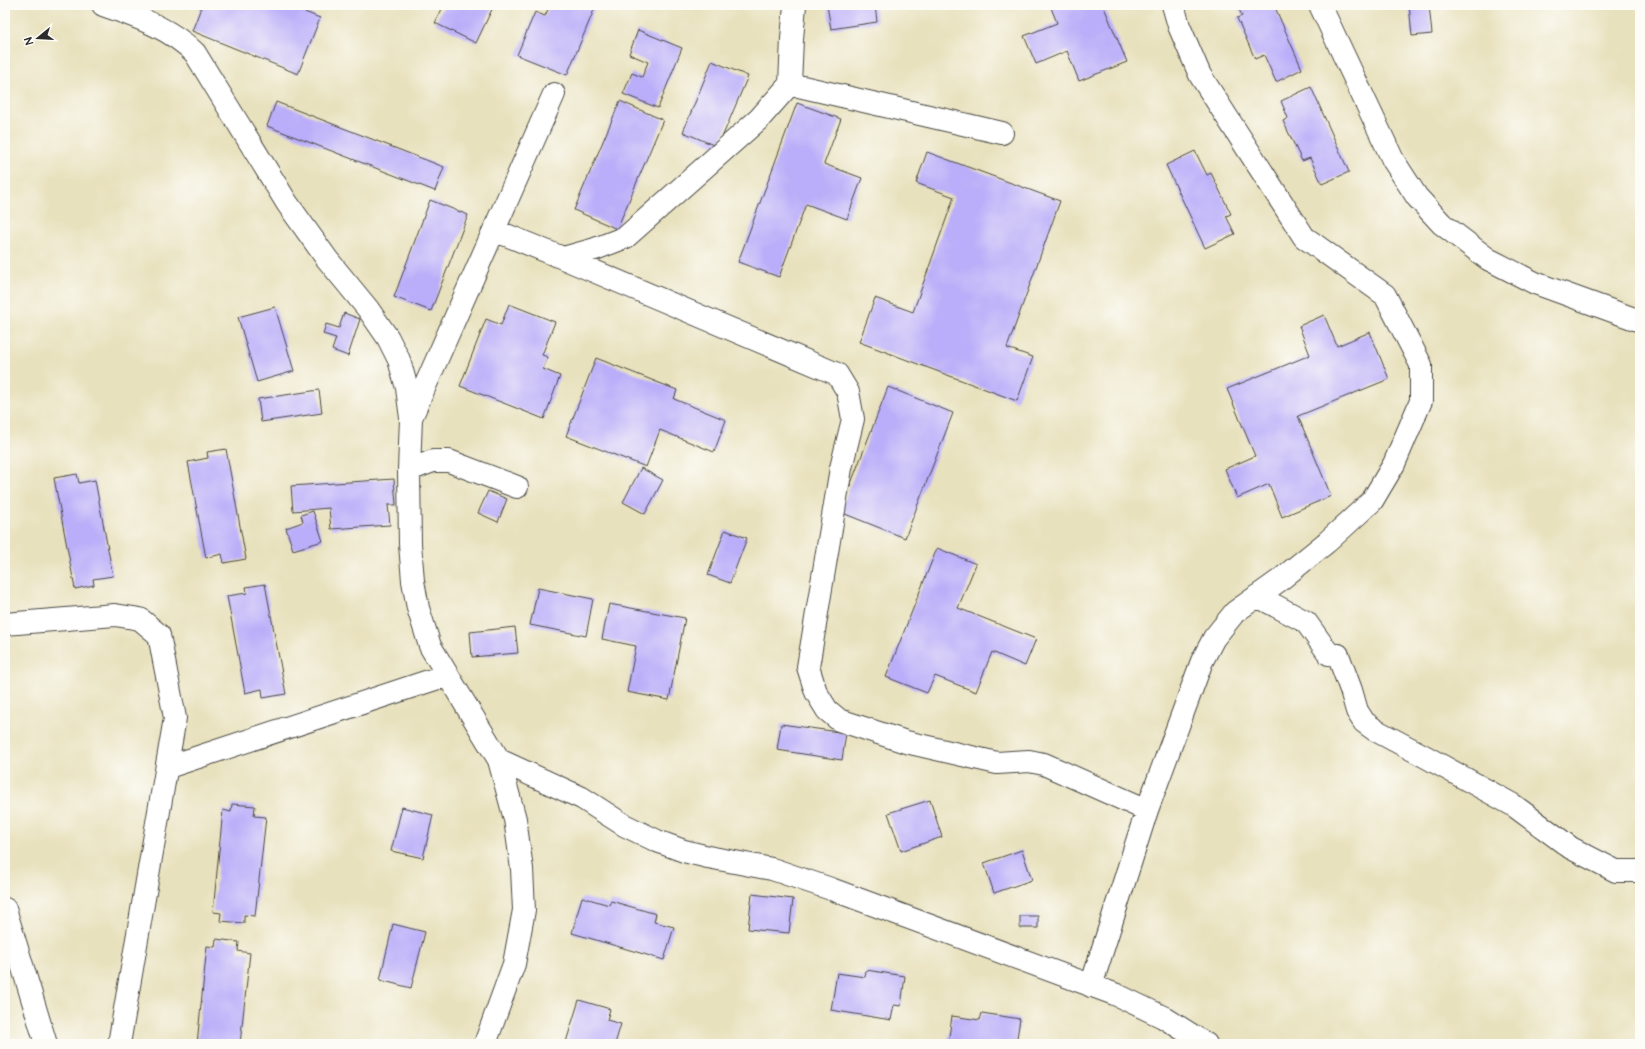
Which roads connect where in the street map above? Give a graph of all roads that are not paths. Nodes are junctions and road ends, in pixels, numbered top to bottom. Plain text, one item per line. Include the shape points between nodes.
1 (103, 5) edge
2 (795, 5) edge
3 (1172, 5) edge
4 (1320, 5) edge
5 (790, 84) junction
6 (554, 94) dead end
7 (1002, 133) dead end
8 (494, 230) junction
9 (563, 258) junction
10 (1640, 321) edge
11 (411, 418) junction
12 (409, 470) junction
13 (517, 487) dead end
14 (1257, 596) junction
15 (5, 624) edge
16 (447, 674) junction
17 (500, 760) junction
18 (168, 767) junction
19 (1147, 810) junction
20 (1640, 872) edge
21 (5, 909) edge
22 (1091, 986) junction
23 (46, 1044) edge
24 (119, 1044) edge
25 (485, 1044) edge
26 (1206, 1044) edge

1 - 11 street via 168,31 195,53 287,203 388,338 399,360 407,388
2 - 5 street
3 - 14 street via 1178,26 1200,75 1304,237 1386,295 1421,365 1421,401 1394,464 1372,502 1327,542
4 - 10 street via 1393,160 1417,197 1442,224 1488,259 1535,283
5 - 7 street
5 - 9 street via 759,119 626,237
6 - 8 street
8 - 9 street
8 - 11 street
9 - 19 street via 837,374 848,392 853,419 841,468 808,667 816,692 827,710 838,720 906,742 997,763 1029,761 1044,764
11 - 12 street
12 - 13 street via 432,461 449,461
12 - 16 street via 410,544 418,608 430,646
14 - 19 street via 1235,612 1214,638 1202,661
14 - 20 street via 1306,622 1329,654 1338,655 1358,711 1364,722 1375,730 1513,805 1571,848 1616,871
15 - 18 street via 115,615 140,619 159,635 175,718
16 - 17 street
16 - 18 street
17 - 22 street via 582,798 624,825 657,841 702,855 772,869
17 - 25 street via 515,819 522,869 524,910 514,964
18 - 24 street
19 - 22 street
21 - 23 street
22 - 26 street via 1117,995 1163,1017

